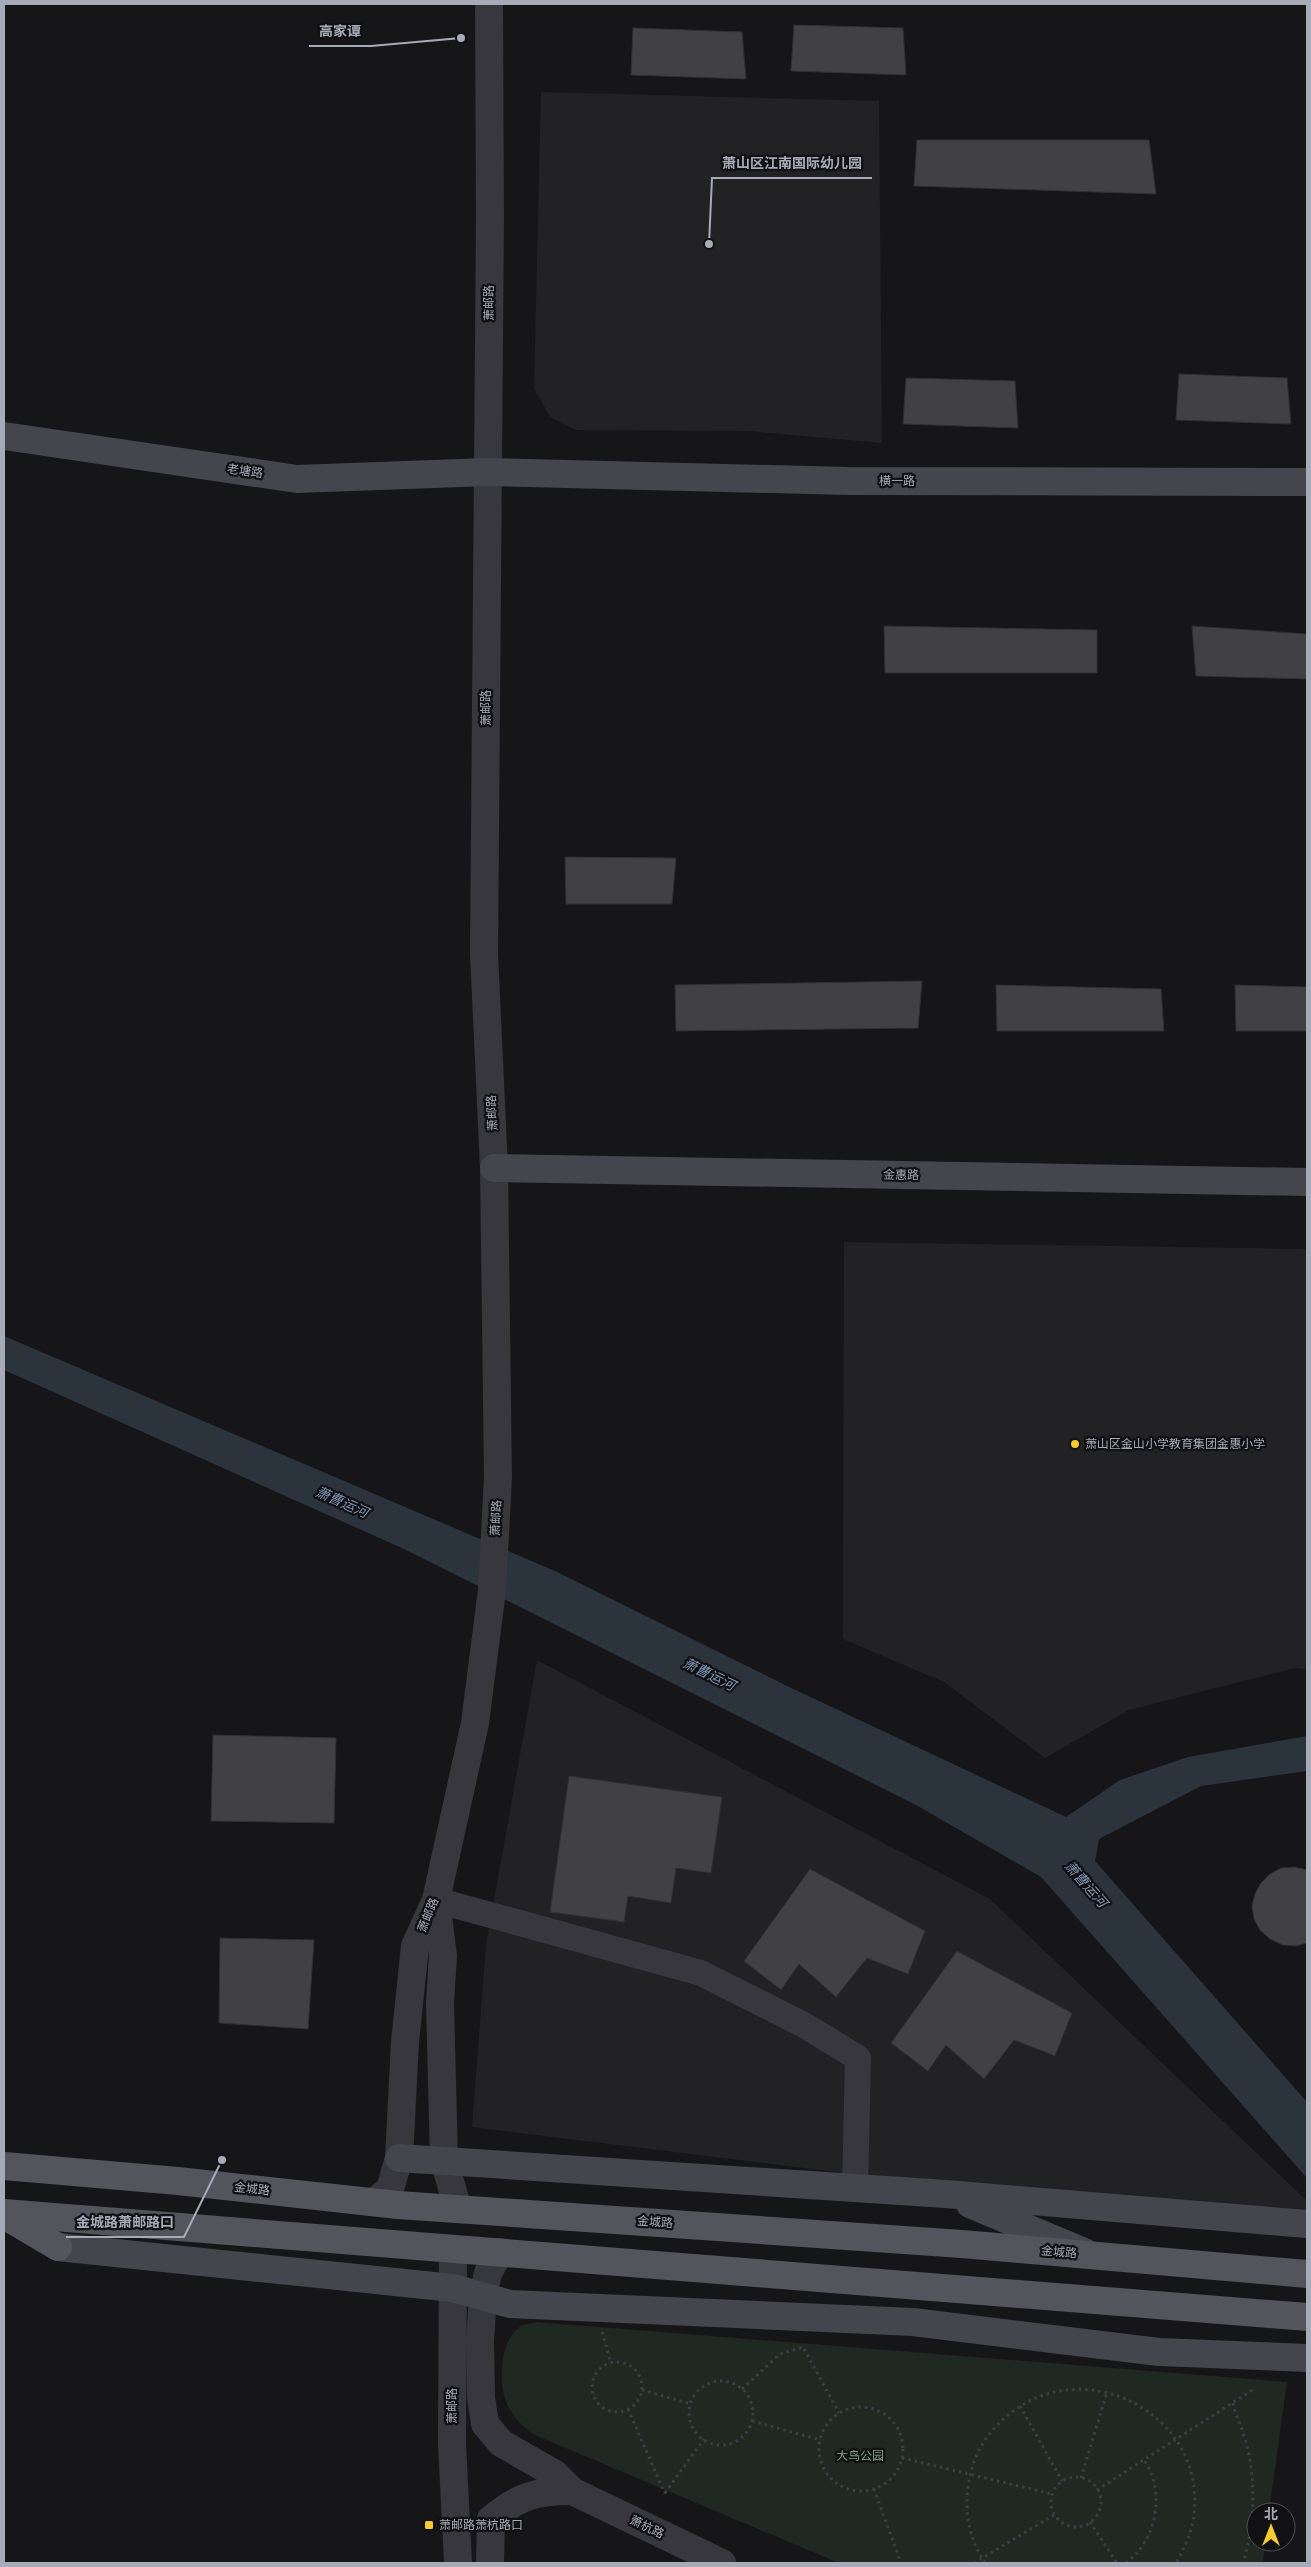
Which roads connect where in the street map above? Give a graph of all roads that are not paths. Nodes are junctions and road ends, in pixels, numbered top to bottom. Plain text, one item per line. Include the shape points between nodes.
1 (489, 4) edge
2 (4, 436) edge
3 (488, 472) junction
4 (1307, 482) edge
5 (494, 1168) junction
6 (1307, 1182) edge
7 (436, 1900) junction
8 (4, 2149) edge
9 (399, 2158) junction
10 (444, 2160) junction
11 (4, 2166) edge
12 (178, 2181) junction
13 (855, 2188) junction
14 (946, 2194) junction
15 (374, 2202) junction
16 (458, 2209) junction
17 (4, 2214) edge
18 (1307, 2224) edge
19 (453, 2249) junction
20 (500, 2252) junction
21 (1090, 2255) junction
22 (1307, 2274) edge
23 (453, 2288) junction
24 (483, 2296) junction
25 (1307, 2317) edge
26 (1307, 2358) edge
27 (572, 2491) junction
28 (458, 2563) edge
29 (490, 2563) edge
30 (722, 2563) edge

1 - 3 street, 萧邮路
2 - 3 main road, 老塘路 via 297,479
3 - 4 main road, 横一路 via 848,481
3 - 5 street, 萧邮路 via 484,953
5 - 6 main road, 金惠路
5 - 7 street, 萧邮路 via 498,1477 492,1590 475,1723
7 - 9 street, 萧邮路 via 416,1946 405,2042
7 - 10 street via 443,1956 440,2004
7 - 13 street via 701,1973 804,2025 858,2058
8 - 12 main road
9 - 10 main road
9 - 15 street, 萧邮路 via 390,2189
10 - 13 main road
10 - 16 street
11 - 12 main road, 金城路
12 - 15 main road, 金城路
13 - 14 main road
14 - 18 main road
14 - 21 main road
15 - 16 main road, 金城路
16 - 21 main road, 金城路
17 - 19 main road
17 - 23 main road via 58,2247
19 - 20 main road
19 - 23 street, 萧邮路
20 - 24 street via 488,2273
20 - 25 main road
21 - 22 main road, 金城路
23 - 24 main road
23 - 28 street, 萧邮路 via 452,2444
24 - 26 main road via 510,2304 913,2322 1159,2352
24 - 27 street via 480,2340 484,2424 501,2442 555,2474
27 - 29 street via 534,2493 512,2502 491,2519
27 - 30 street, 萧杭路

